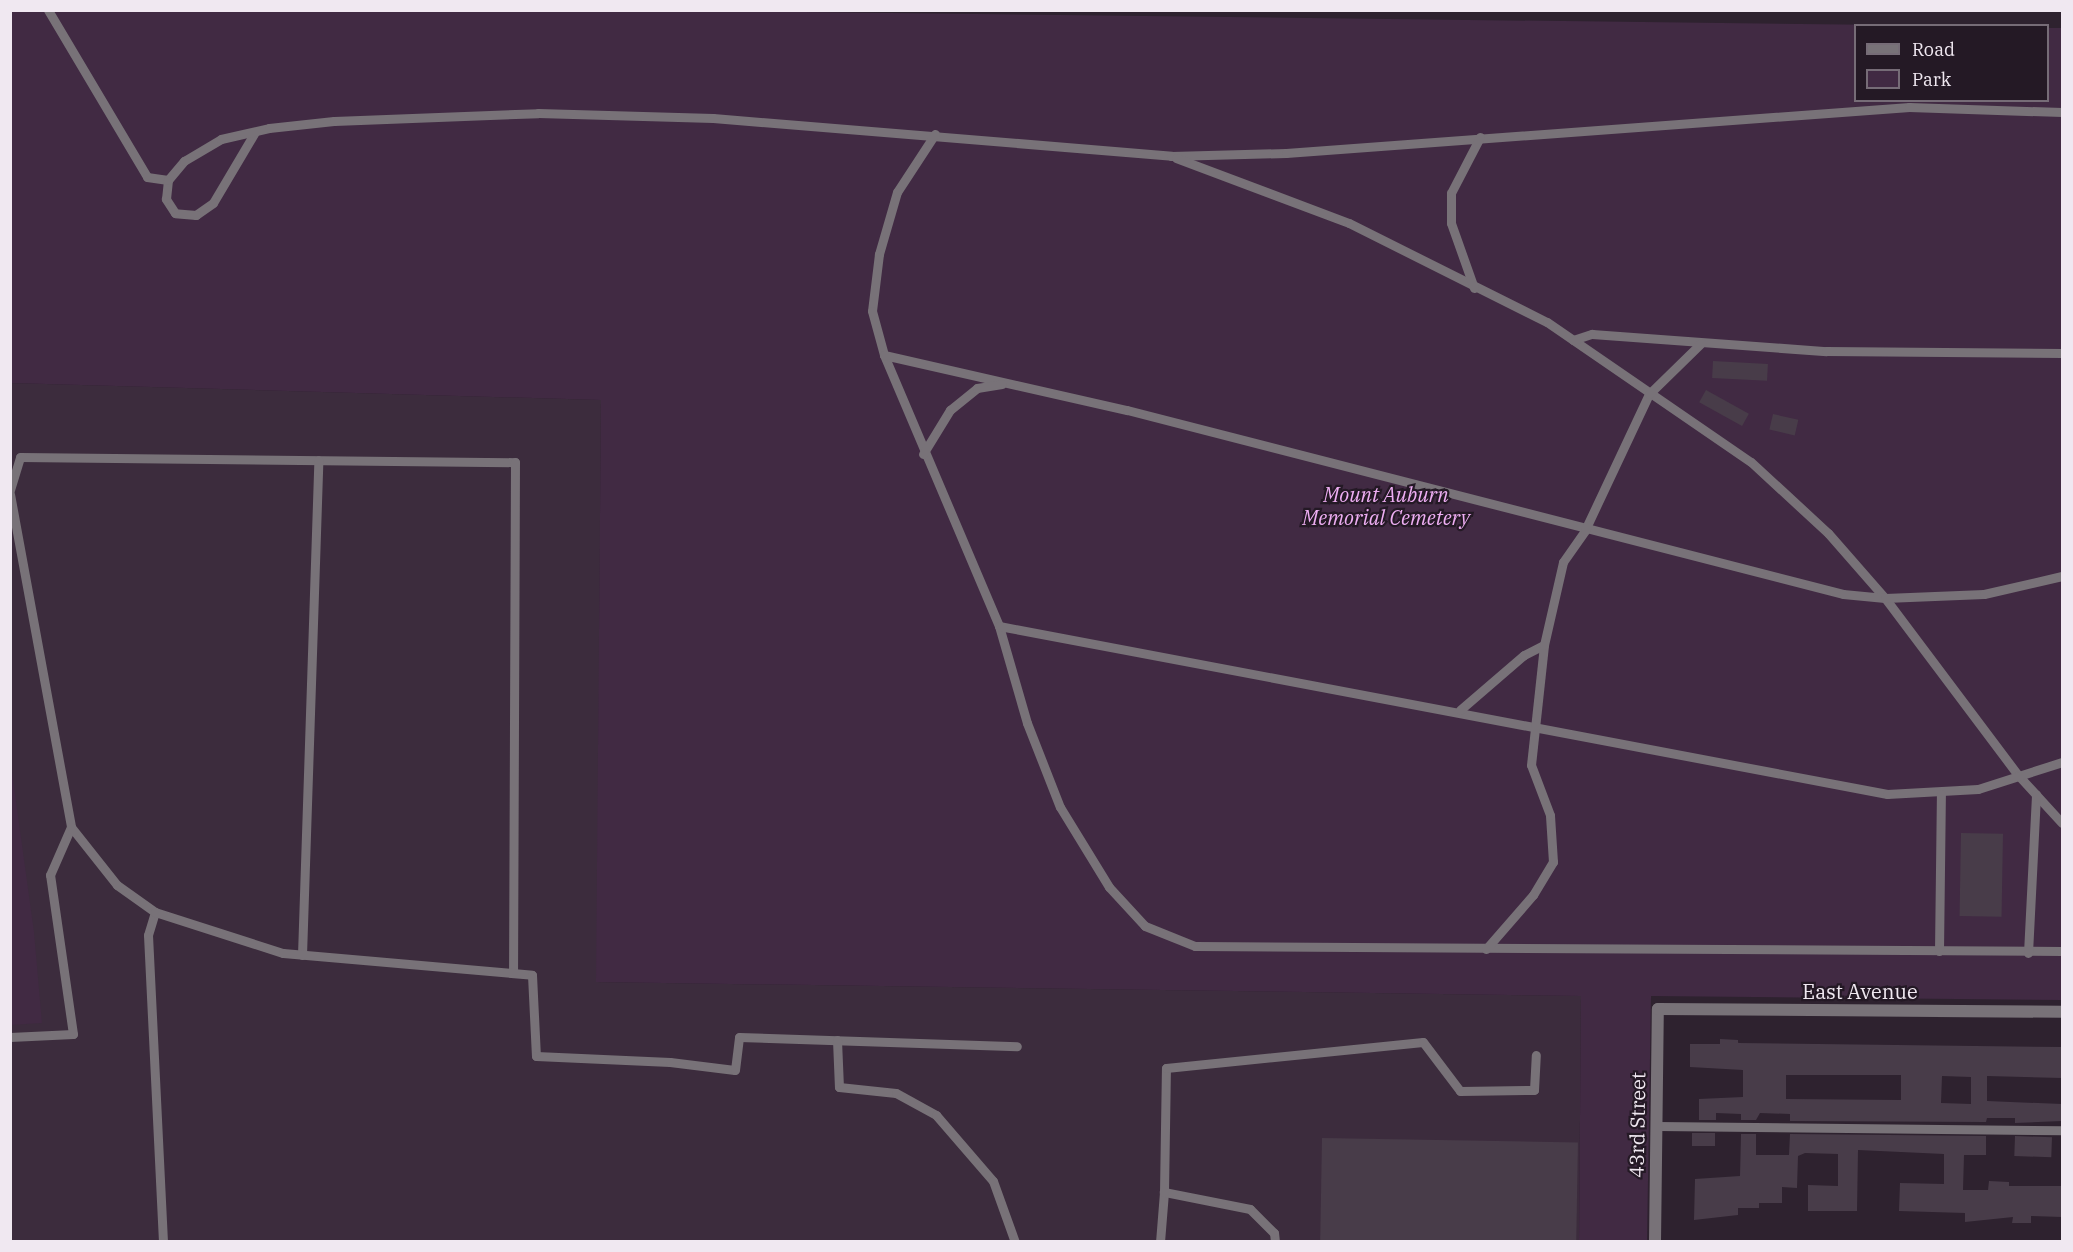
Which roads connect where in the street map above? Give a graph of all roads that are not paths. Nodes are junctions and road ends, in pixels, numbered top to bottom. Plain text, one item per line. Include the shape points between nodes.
1 (48, 10) edge
2 (2062, 112) edge
3 (255, 132) junction
4 (935, 134) junction
5 (1480, 137) junction
6 (1171, 156) junction
7 (168, 180) junction
8 (1474, 288) junction
9 (1573, 340) junction
10 (1701, 343) junction
11 (2062, 353) edge
12 (884, 355) junction
13 (1008, 383) junction
14 (1649, 394) junction
15 (923, 454) junction
16 (318, 460) junction
17 (10, 492) edge
18 (1585, 530) junction
19 (2062, 576) edge
20 (1885, 598) junction
21 (999, 626) junction
22 (1544, 645) junction
23 (1460, 710) junction
24 (1533, 728) junction
25 (2062, 762) edge
26 (2018, 775) junction
27 (1941, 794) junction
28 (2036, 794) junction
29 (2062, 823) edge
30 (71, 827) junction
31 (155, 912) junction
32 (1486, 949) junction
33 (1939, 951) junction
34 (2062, 951) edge
35 (2028, 953) junction
36 (302, 955) junction
37 (513, 973) junction
38 (1658, 1009) joint
39 (2062, 1012) edge
40 (10, 1037) edge
41 (837, 1041) junction
42 (1017, 1046) dead end
43 (1536, 1055) dead end
44 (1657, 1126) junction
45 (2062, 1130) edge
46 (1164, 1192) junction
47 (163, 1242) edge
48 (1015, 1242) edge
49 (1160, 1242) edge
50 (1275, 1242) edge
51 (1655, 1242) edge

1 - 7 lane via 147,177
2 - 5 lane via 1909,107
3 - 4 lane via 334,121 538,113 713,118
3 - 7 lane via 221,139 184,161
3 - 7 lane via 213,203 196,215 176,213 166,199
4 - 6 lane
4 - 12 lane via 897,192 879,254 872,311
5 - 6 lane via 1286,153
5 - 8 lane via 1451,193 1450,223
6 - 8 lane via 1349,223
8 - 9 lane via 1547,322
9 - 10 lane via 1592,334
9 - 14 lane
10 - 11 lane via 1826,351
10 - 14 lane
12 - 13 lane
12 - 15 lane
13 - 15 lane via 977,388 950,410
13 - 18 lane via 1127,410
14 - 18 lane
14 - 20 lane via 1751,462 1827,533
15 - 21 lane
16 - 17 lane via 20,457
16 - 36 lane
16 - 37 lane via 515,462
17 - 30 lane
18 - 20 lane via 1844,594
18 - 22 lane via 1563,562
19 - 20 lane via 1984,594
20 - 26 lane
21 - 23 lane
21 - 32 lane via 1027,723 1060,807 1109,887 1145,926 1195,946
22 - 23 lane via 1524,655
22 - 24 lane
23 - 24 lane
24 - 27 lane via 1887,794
24 - 32 lane via 1531,765 1550,814 1553,862 1533,895
25 - 26 lane
26 - 27 lane via 1978,789
26 - 28 lane
27 - 33 lane
28 - 29 lane
28 - 35 lane
30 - 31 lane via 117,885
30 - 40 lane via 50,874 73,1034
31 - 36 lane via 283,953
31 - 47 lane via 148,935
32 - 33 lane
33 - 35 lane
34 - 35 lane
36 - 37 lane
37 - 41 lane via 532,975 536,1056 670,1062 735,1070 739,1037
38 - 39 street, East Avenue
38 - 44 street, 43rd Street
41 - 42 lane
41 - 48 lane via 839,1087 896,1093 936,1115 993,1181
43 - 46 lane via 1534,1090 1460,1091 1423,1042 1166,1068
44 - 45 lane
44 - 51 street, 43rd Street
46 - 49 lane
46 - 50 lane via 1250,1209 1274,1233

